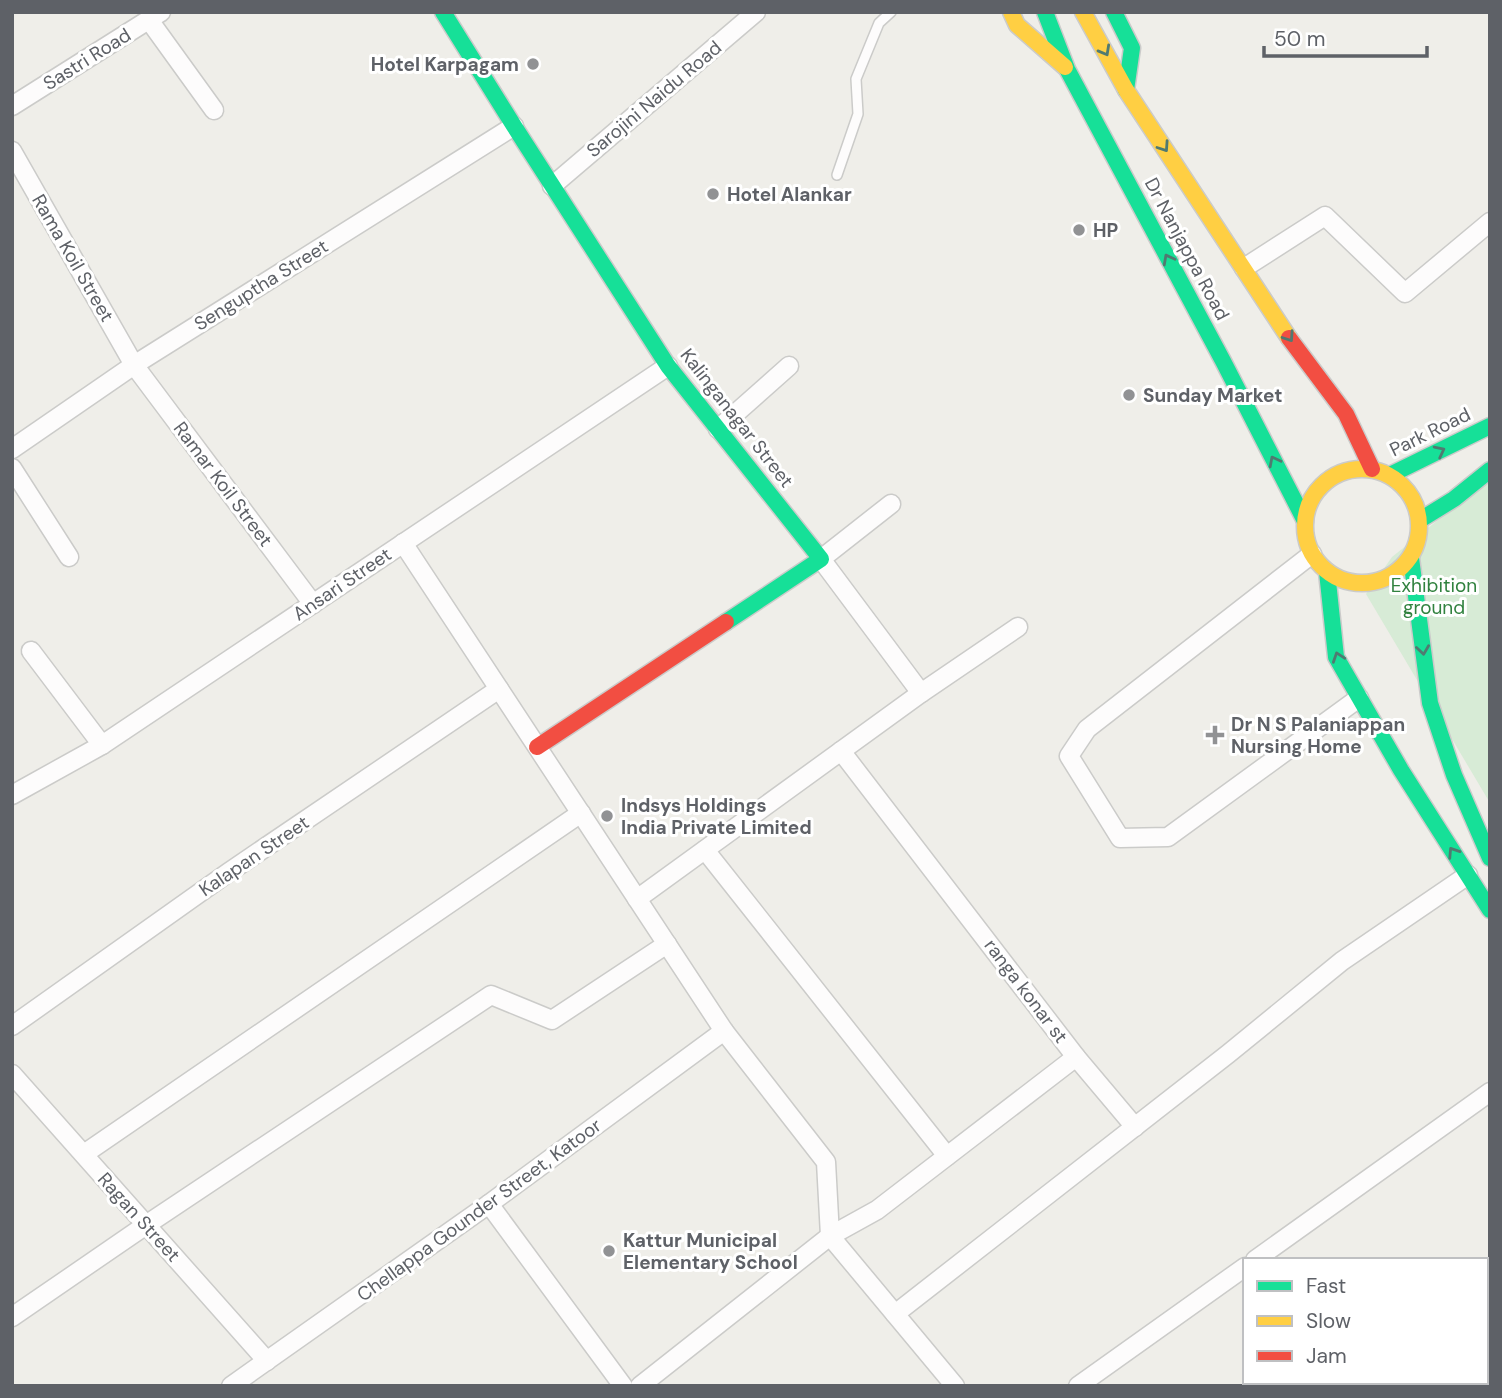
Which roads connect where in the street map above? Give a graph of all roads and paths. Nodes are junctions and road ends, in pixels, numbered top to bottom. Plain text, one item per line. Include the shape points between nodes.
1 (443, 12) edge
2 (756, 12) edge
3 (891, 12) edge
4 (1011, 12) edge
5 (1045, 12) edge
6 (1083, 12) edge
7 (1114, 12) edge
8 (155, 16) edge
9 (1066, 69) junction
10 (1126, 90) junction
11 (12, 106) edge
12 (214, 110) dead end
13 (514, 127) junction
14 (12, 150) edge
15 (837, 174) dead end
16 (552, 186) junction
17 (1490, 222) edge
18 (1244, 268) junction
19 (134, 365) junction
20 (668, 366) junction
21 (789, 366) dead end
22 (1490, 426) edge
23 (718, 429) junction
24 (12, 449) edge
25 (12, 468) edge
26 (1372, 469) junction
27 (1490, 470) edge
28 (1390, 475) junction
29 (891, 504) dead end
30 (1420, 520) junction
31 (1305, 522) junction
32 (403, 543) junction
33 (1312, 554) junction
34 (69, 557) dead end
35 (1411, 558) junction
36 (821, 559) junction
37 (1326, 572) junction
38 (313, 604) junction
39 (1018, 627) dead end
40 (31, 651) dead end
41 (499, 689) junction
42 (921, 693) junction
43 (1359, 698) junction
44 (102, 745) junction
45 (537, 747) junction
46 (841, 751) junction
47 (12, 795) edge
48 (581, 814) junction
49 (705, 850) junction
50 (1490, 858) edge
51 (1468, 875) junction
52 (637, 899) junction
53 (1490, 910) edge
54 (667, 944) junction
55 (12, 1026) edge
56 (724, 1031) junction
57 (1076, 1057) junction
58 (12, 1074) edge
59 (1490, 1092) edge
60 (1135, 1127) junction
61 (83, 1154) junction
62 (947, 1156) junction
63 (489, 1205) junction
64 (146, 1225) junction
65 (830, 1236) junction
66 (1258, 1258) edge
67 (1243, 1268) edge
68 (895, 1314) junction
69 (12, 1317) edge
70 (267, 1361) junction
71 (231, 1386) edge
72 (623, 1386) edge
73 (640, 1386) edge
74 (954, 1386) edge
75 (1078, 1386) edge

1 - 13 main road, Kalinganagar Street
2 - 16 street, Sarojini Naidu Road
3 - 15 lane via 879,23 856,79 858,114
4 - 9 main road, Dr Nanjappa Road via 1017,25
5 - 9 main road
6 -> 10 main road, Dr Nanjappa Road
7 - 10 main road via 1132,48
8 - 11 street, Sastri Road
8 - 12 street
31 -> 9 main road, Dr Nanjappa Road
10 -> 18 main road, Dr Nanjappa Road
13 - 16 main road, Kalinganagar Street
13 - 19 street, Senguptha Street
14 - 19 street, Rama Koil Street
16 - 20 main road, Kalinganagar Street
17 - 18 street via 1405,293 1325,216
18 -> 26 main road, Dr Nanjappa Road via 1346,414
19 - 24 street, Senguptha Street
19 - 38 street, Ramar Koil Street
20 - 23 main road, Kalinganagar Street
20 - 32 street, Ansari Street
21 - 23 street
28 -> 22 main road, Park Road
23 - 36 main road, Kalinganagar Street
25 - 34 street
26 - 28 main road
26 - 31 main road via 1344,472 1320,487
27 - 30 main road
28 - 30 main road via 1405,486
29 - 36 street
30 - 35 main road via 1419,540
31 - 33 main road
32 - 38 street, Ansari Street
32 - 41 street
33 - 37 main road
33 - 43 street via 1087,729 1069,756 1120,838 1168,837
35 - 37 main road via 1381,581 1343,581
35 -> 50 main road via 1430,702 1454,775
36 - 42 street
36 - 45 main road
43 -> 37 main road via 1336,657
38 - 44 street, Ansari Street
39 - 42 street
40 - 44 street
41 - 45 street
41 - 55 street, Kalapan Street
42 - 46 street
51 -> 43 main road
44 - 47 street, Ansari Street
45 - 48 street
46 - 49 street
46 - 57 street, ranga konar st
48 - 52 street
48 - 61 street
49 - 52 street
49 - 62 street
51 - 53 main road
51 - 60 street via 1342,961
52 - 54 street
54 - 56 street
54 - 64 street via 552,1020 491,995
56 - 63 street, Chellappa Gounder Street, Katoor
56 - 65 street via 826,1161
57 - 60 street
57 - 62 street, ranga konar st
58 - 61 street, Ragan Street
59 - 66 street
60 - 68 street
61 - 64 street, Ragan Street
62 - 65 street, ranga konar st via 877,1210
63 - 70 street, Chellappa Gounder Street, Katoor
63 - 72 street
64 - 69 street
64 - 70 street, Ragan Street
65 - 68 street
65 - 73 street, ranga konar st
67 - 75 street
68 - 74 street
70 - 71 street, Chellappa Gounder Street, Katoor

